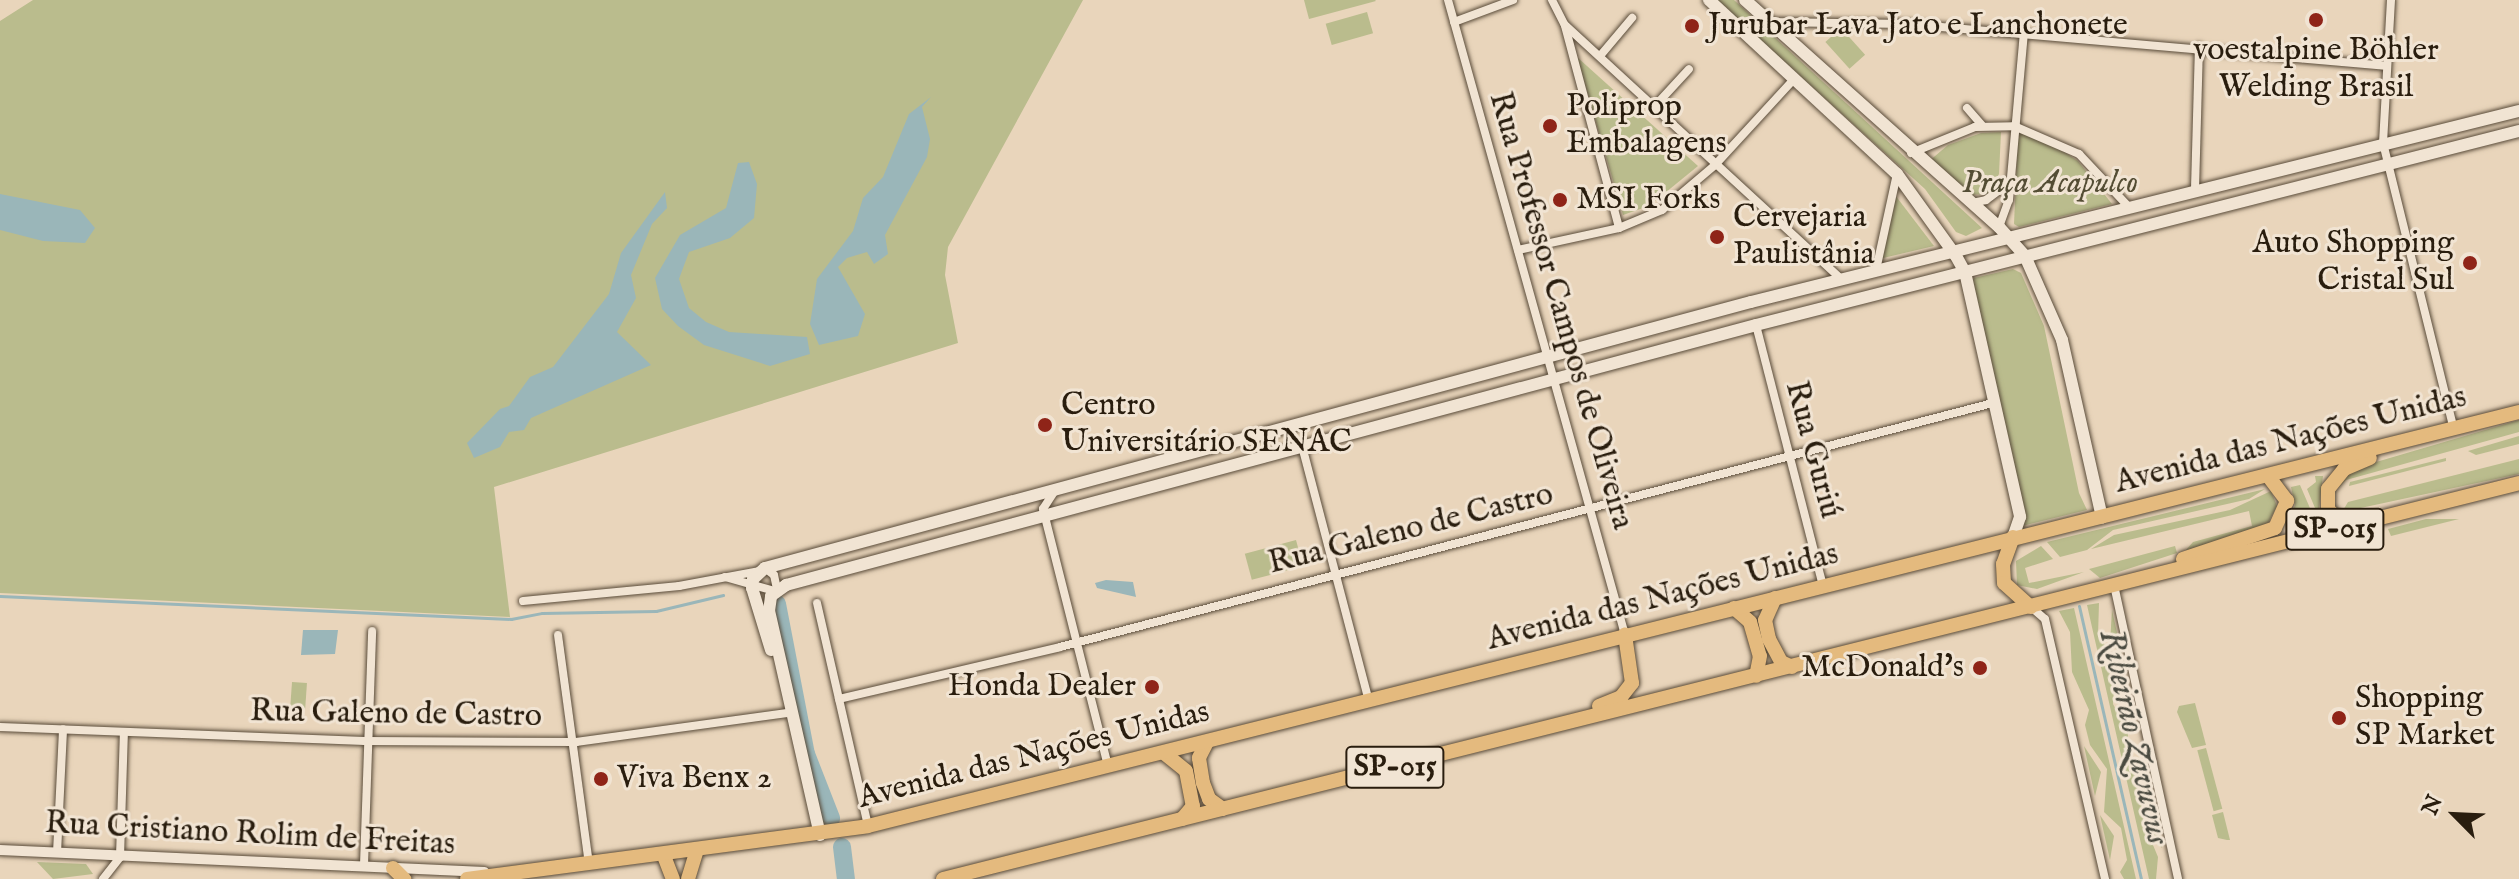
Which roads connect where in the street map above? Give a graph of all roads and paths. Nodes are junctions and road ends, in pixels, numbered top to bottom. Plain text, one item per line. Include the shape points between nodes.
1 (1448, 0) edge
2 (1513, 0) edge
3 (1552, 0) edge
4 (1709, 0) edge
5 (1745, 0) edge
6 (2391, 0) edge
7 (1632, 18) dead end
8 (1454, 22) junction
9 (1767, 22) junction
10 (1565, 25) junction
11 (2024, 33) junction
12 (2199, 47) junction
13 (1600, 56) junction
14 (2385, 66) junction
15 (1689, 69) dead end
16 (1794, 79) junction
17 (1655, 106) junction
18 (1967, 108) dead end
19 (2519, 111) edge
20 (1982, 125) junction
21 (2014, 126) junction
22 (2519, 131) edge
23 (2383, 143) junction
24 (1911, 153) junction
25 (2388, 164) junction
26 (1715, 165) junction
27 (1897, 174) junction
28 (2010, 182) junction
29 (2195, 189) junction
30 (1972, 203) junction
31 (2128, 206) junction
32 (2080, 218) junction
33 (1999, 227) junction
34 (1619, 228) junction
35 (2008, 238) junction
36 (2076, 242) junction
37 (1518, 250) junction
38 (1953, 252) junction
39 (2025, 256) junction
40 (1876, 270) junction
41 (1965, 272) junction
42 (1841, 279) junction
43 (1767, 298) junction
44 (1756, 325) junction
45 (1548, 356) junction
46 (1479, 375) junction
47 (1555, 379) junction
48 (1993, 403) junction
49 (1459, 404) junction
50 (2519, 412) edge
51 (2454, 429) junction
52 (2438, 433) junction
53 (1302, 446) junction
54 (1789, 459) junction
55 (2268, 476) junction
56 (2519, 483) edge
57 (1059, 488) junction
58 (1591, 509) junction
59 (1045, 513) junction
60 (2102, 518) junction
61 (2347, 527) junction
62 (2013, 537) junction
63 (762, 570) junction
64 (1335, 573) junction
65 (725, 576) junction
66 (2152, 576) junction
67 (2114, 585) junction
68 (1823, 586) junction
69 (752, 588) junction
70 (776, 590) junction
71 (1775, 598) junction
72 (523, 601) dead end
73 (817, 603) dead end
74 (2031, 607) junction
75 (1734, 608) junction
76 (372, 631) dead end
77 (558, 635) dead end
78 (1625, 635) junction
79 (1078, 642) junction
80 (776, 660) junction
81 (1792, 667) junction
82 (1756, 676) junction
83 (839, 699) junction
84 (1369, 701) junction
85 (789, 713) junction
86 (0, 727) edge
87 (63, 729) junction
88 (1540, 730) junction
89 (124, 732) junction
90 (365, 741) junction
91 (576, 742) junction
92 (1207, 742) junction
93 (1164, 753) junction
94 (1108, 767) junction
95 (1223, 809) junction
96 (1181, 820) junction
97 (862, 828) junction
98 (825, 834) junction
99 (0, 850) edge
100 (696, 852) junction
101 (57, 853) junction
102 (664, 856) junction
103 (120, 857) junction
104 (364, 865) junction
105 (589, 866) junction
106 (393, 868) junction
107 (499, 873) junction
108 (103, 879) edge
109 (404, 879) edge
110 (467, 879) edge
111 (673, 879) edge
112 (688, 879) edge
113 (943, 879) edge
114 (2105, 879) edge
115 (2178, 879) edge

1 - 8 street, Rua Professor Campos de Oliveira
2 - 8 street
3 - 10 street
4 - 16 main road
5 - 9 main road
6 - 14 street
7 - 13 street
8 - 37 street, Rua Professor Campos de Oliveira
9 - 11 street via 1819,20
9 - 24 main road
10 - 13 street
10 - 34 street
11 - 12 street
11 - 21 street
12 - 14 street
12 - 29 street
13 - 17 street
14 - 23 street
15 - 17 street
16 - 26 street
16 - 27 main road
17 - 26 street
18 - 20 street
19 - 23 main road
20 - 21 street
20 - 24 street
21 - 28 street
21 - 31 street via 2079,154
22 - 25 main road
23 - 25 street
23 - 29 main road
24 - 30 main road
25 - 36 main road
25 - 51 street
26 - 34 street via 1662,210
26 - 42 street
27 - 38 main road
27 - 40 street
28 - 30 street via 1993,196
28 - 33 street
29 - 31 main road
30 - 33 main road
31 - 32 main road
32 - 35 main road
32 - 36 main road via 2074,229
33 - 35 main road
34 - 37 street
35 - 38 main road
35 - 39 main road
36 - 39 main road
37 - 45 street, Rua Professor Campos de Oliveira
38 - 40 main road
38 - 41 main road
39 - 41 main road
39 - 60 main road via 2062,340
40 - 42 main road
41 - 44 main road
41 - 48 main road
42 - 43 main road
43 - 44 main road via 1756,313
43 - 45 main road
44 - 47 main road
44 - 54 street, Rua Guriú
45 - 46 main road
45 - 47 street, Rua Professor Campos de Oliveira
46 - 49 main road via 1472,397
46 - 57 main road
47 - 49 main road
47 - 58 street, Rua Professor Campos de Oliveira
48 - 54 street, Rua Galeno de Castro
48 - 62 main road via 2020,517
49 - 53 main road
50 - 51 highway, Avenida das Nações Unidas / SP-015
51 - 52 highway, Avenida das Nações Unidas / SP-015
52 - 55 highway, Avenida das Nações Unidas / SP-015
52 - 61 highway via 2416,447 2361,461 2331,483 2328,509
53 - 59 main road
53 - 64 street
54 - 58 street, Rua Galeno de Castro
54 - 68 street, Rua Guriú
55 - 60 highway, Avenida das Nações Unidas / SP-015
55 - 66 highway via 2287,501 2275,528 2165,564
56 - 61 highway, SP-015
57 - 59 street via 1046,499
57 - 63 main road
58 - 64 street, Rua Galeno de Castro
58 - 78 street, Rua Professor Campos de Oliveira
59 - 70 main road
59 - 79 street
60 - 62 highway, Avenida das Nações Unidas / SP-015
61 - 66 highway, SP-015
62 - 68 highway, Avenida das Nações Unidas / SP-015
62 - 74 highway via 2003,564 2004,583
63 - 65 street
63 - 69 main road
63 - 70 street via 774,575
64 - 79 street, Rua Galeno de Castro
64 - 84 street
65 - 69 street
65 - 72 street
66 - 67 highway, SP-015
67 - 74 highway, SP-015
67 - 115 street
68 - 71 highway, Avenida das Nações Unidas / SP-015
69 - 70 street
69 - 80 main road
70 - 80 main road via 769,611
71 - 75 highway, Avenida das Nações Unidas / SP-015
71 - 81 highway via 1765,620 1769,639 1781,662
73 - 83 street
74 - 81 highway, SP-015
74 - 114 street via 2045,619
75 - 78 highway, Avenida das Nações Unidas / SP-015
75 - 82 highway via 1750,622 1760,656
76 - 90 street
77 - 91 street
78 - 84 highway, Avenida das Nações Unidas / SP-015
78 - 88 highway via 1634,674 1626,693
79 - 83 street, Rua Galeno de Castro
79 - 94 street
80 - 85 main road
81 - 82 highway, SP-015
82 - 88 highway, SP-015
83 - 97 street
84 - 92 highway, Avenida das Nações Unidas / SP-015
85 - 91 street, Rua Galeno de Castro
85 - 98 main road
86 - 87 street, Rua Galeno de Castro
87 - 89 street, Rua Galeno de Castro
87 - 101 street
88 - 95 highway, SP-015
89 - 90 street, Rua Galeno de Castro
89 - 103 street
90 - 91 street, Rua Galeno de Castro
90 - 104 street
91 - 105 street
92 - 93 highway, Avenida das Nações Unidas / SP-015
92 - 95 highway via 1199,758 1203,783 1209,799
93 - 94 highway, Avenida das Nações Unidas / SP-015
93 - 96 highway via 1186,771 1193,806
94 - 97 highway, Avenida das Nações Unidas / SP-015
95 - 96 highway, SP-015
96 - 113 highway, SP-015
97 - 98 highway, Avenida das Nações Unidas / SP-015
98 - 100 highway, SP-015
99 - 101 street, Rua Cristiano Rolim de Freitas
100 - 102 highway, SP-015
100 - 112 highway
101 - 103 street, Rua Cristiano Rolim de Freitas
102 - 105 highway, SP-015
102 - 111 highway
103 - 104 street, Rua Cristiano Rolim de Freitas
103 - 108 street
104 - 106 street, Rua Cristiano Rolim de Freitas
105 - 107 highway, SP-015
106 - 107 street, Rua Cristiano Rolim de Freitas
106 - 109 highway
107 - 110 highway, SP-015

